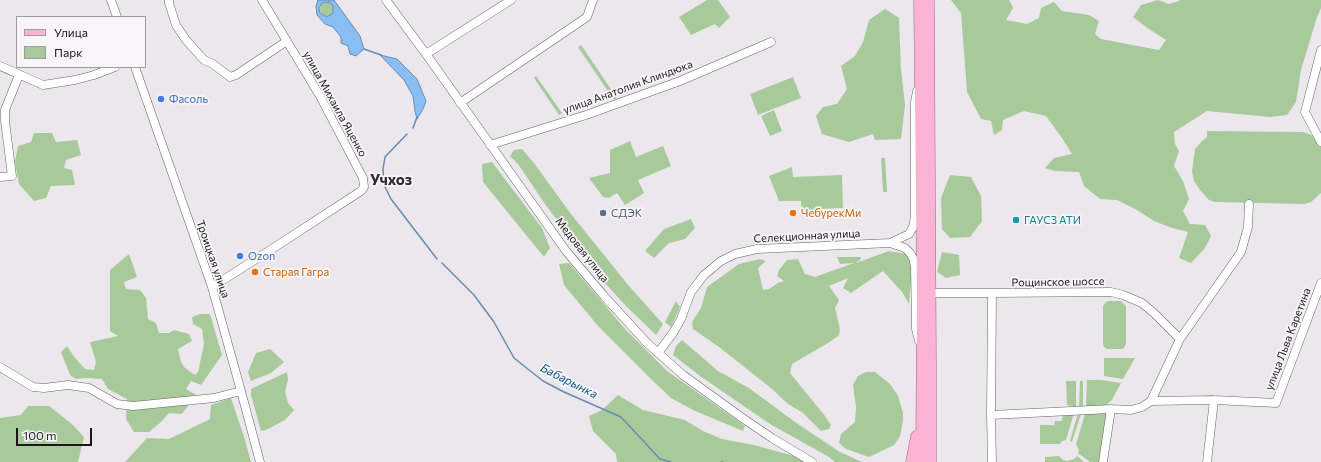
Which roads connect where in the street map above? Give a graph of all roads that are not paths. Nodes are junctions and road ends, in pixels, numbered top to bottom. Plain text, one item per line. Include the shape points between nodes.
1 (111, 0) edge
2 (169, 0) edge
3 (262, 0) edge
4 (386, 0) edge
5 (511, 0) edge
6 (592, 0) edge
7 (919, 0) edge
8 (929, 0) edge
9 (117, 16) edge
10 (287, 41) junction
11 (771, 42) dead end
12 (1321, 50) edge
13 (426, 54) junction
14 (0, 66) edge
15 (112, 68) edge
16 (135, 68) edge
17 (19, 75) junction
18 (920, 76) junction
19 (460, 103) junction
20 (1321, 142) edge
21 (490, 145) junction
22 (0, 177) edge
23 (1248, 204) dead end
24 (890, 243) junction
25 (1321, 283) edge
26 (212, 287) junction
27 (931, 293) junction
28 (992, 293) junction
29 (1180, 339) junction
30 (922, 350) junction
31 (658, 353) junction
32 (931, 361) junction
33 (0, 367) edge
34 (241, 391) junction
35 (1214, 400) junction
36 (1150, 401) junction
37 (1111, 409) junction
38 (991, 415) junction
39 (260, 462) edge
40 (812, 462) edge
41 (911, 462) edge
42 (921, 462) edge
43 (931, 462) edge
44 (935, 462) edge
45 (992, 462) edge
46 (1103, 462) edge
47 (1206, 462) edge

1 - 9 street
2 - 10 street via 176,25 186,40 204,60 214,64 230,77
3 - 10 street, улица Михаила Яценко
4 - 13 street, Медовая улица
5 - 13 street
6 - 19 street via 587,17
7 - 18 main road
8 - 27 main road
10 - 26 street, улица Михаила Яценко via 320,96 363,178 364,187
11 - 21 street, улица Анатолия Клиндюка via 680,81 586,115
12 - 20 street via 1305,112
13 - 19 street, Медовая улица
14 - 17 street
15 - 17 street via 75,80 43,85
16 - 26 street, Троицкая улица
17 - 22 street via 5,110 12,176
18 - 24 street via 915,102 913,227 909,234
18 - 30 main road
19 - 21 street, Медовая улица
21 - 31 street, Медовая улица via 566,251
23 - 29 street via 1248,227 1241,252
24 - 30 street via 905,248 913,258 916,329
24 - 31 street, Селекционная улица via 757,250 735,254 721,261 704,275 691,292 673,333
25 - 35 street, улица Льва Каретина via 1276,403
26 - 34 street, Троицкая улица
27 - 28 street, Рощинское шоссе
27 - 32 main road
28 - 29 street, Рощинское шоссе via 1111,292 1142,303
28 - 38 street
29 - 36 street
30 - 41 main road via 918,426
30 - 42 main road
31 - 40 street, Медовая улица via 741,418
32 - 43 main road
32 - 44 main road via 935,405
33 - 34 street via 33,387 68,385 89,388 117,404 133,406 214,398
34 - 39 street, Троицкая улица
35 - 36 street
35 - 47 street
36 - 37 street via 1131,410
37 - 38 street
37 - 46 street
38 - 45 street

